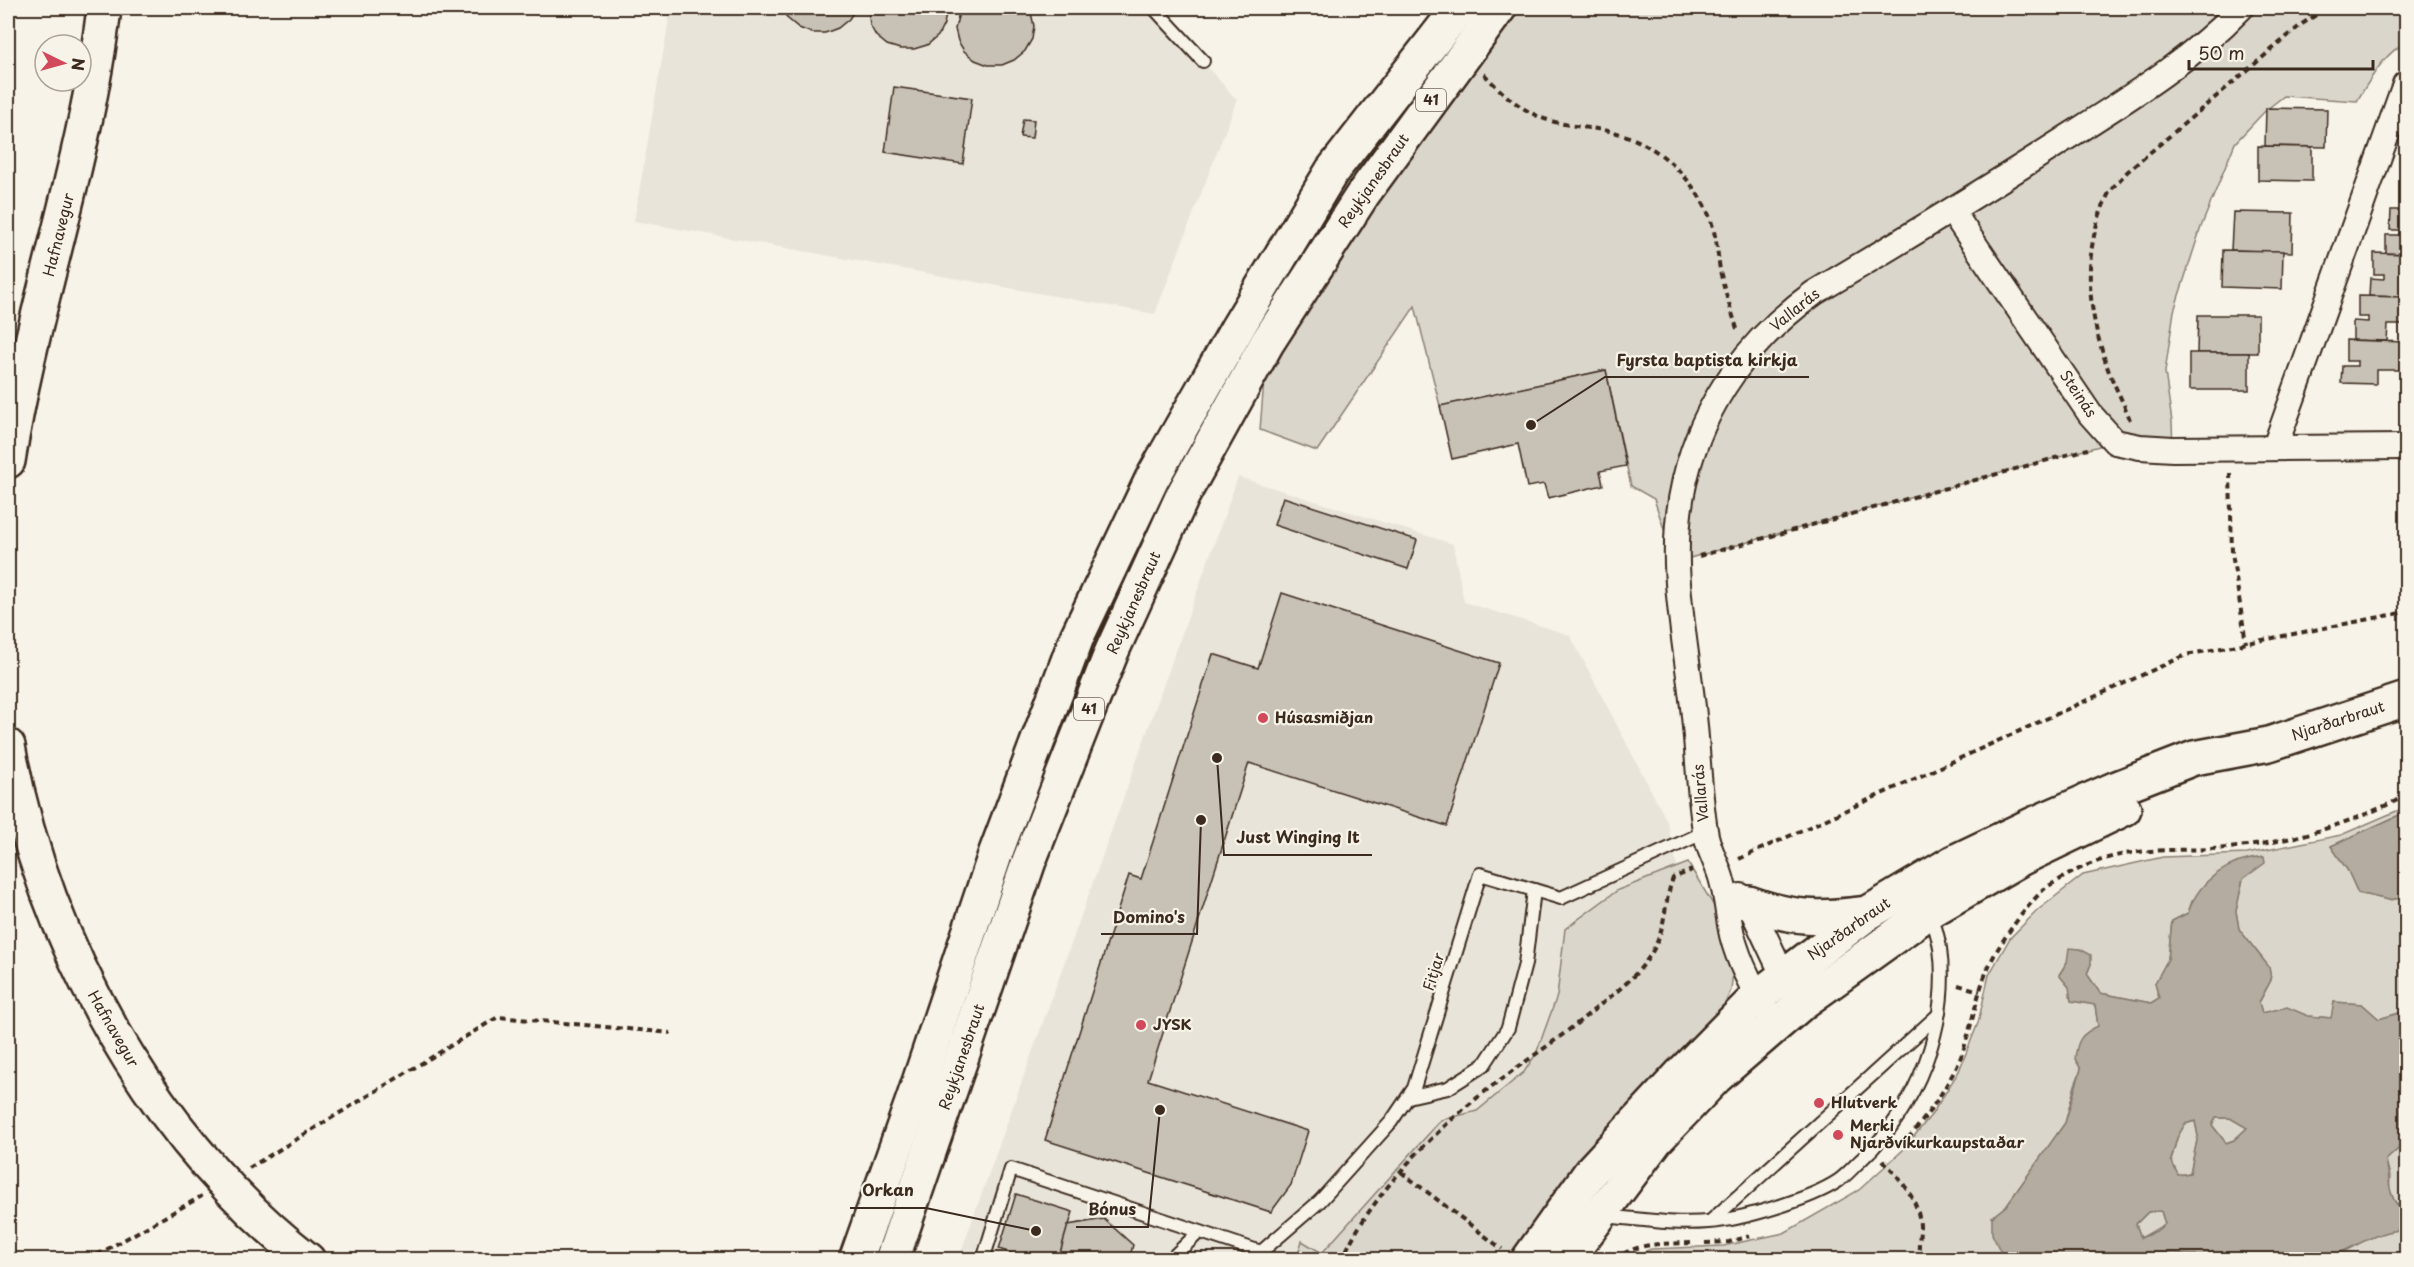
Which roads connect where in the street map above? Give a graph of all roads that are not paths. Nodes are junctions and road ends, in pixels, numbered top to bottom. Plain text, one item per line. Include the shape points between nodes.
1 (104, 8) edge
2 (1154, 8) edge
3 (1459, 8) edge
4 (1499, 8) edge
5 (2241, 8) edge
6 (1203, 61) dead end
7 (2405, 84) dead end
8 (1952, 211) junction
9 (2276, 447) junction
10 (2406, 447) edge
11 (8, 461) edge
12 (2406, 699) edge
13 (2269, 744) junction
14 (8, 746) edge
15 (1705, 832) junction
16 (1728, 871) junction
17 (1534, 890) junction
18 (1749, 903) junction
19 (1930, 910) junction
20 (1868, 913) junction
21 (1784, 975) junction
22 (1757, 997) junction
23 (1803, 1002) junction
24 (1937, 1016) junction
25 (1775, 1024) junction
26 (1408, 1096) junction
27 (1599, 1216) junction
28 (1710, 1222) junction
29 (1199, 1232) junction
30 (1259, 1256) edge
31 (1514, 1257) edge
32 (308, 1260) edge
33 (856, 1260) edge
34 (892, 1260) edge
35 (983, 1260) edge
36 (1170, 1260) edge
37 (1566, 1260) edge

1 - 11 main road, Hafnavegur via 82,139
2 - 6 lane
3 - 33 main road, 41 via 1332,171 1152,479 1077,637 996,852
4 - 34 main road, Reykjanesbraut / 41 via 1363,194 1267,343 1183,495 1112,651 1029,861
5 - 8 street, Vallarás via 2162,77
7 - 9 street
8 - 9 street, Steinás via 2090,414 2115,442 2140,447
8 - 15 street, Vallarás via 1814,293 1781,319 1745,357 1718,396 1694,447 1679,505 1675,562
9 - 10 street
12 - 13 main road, Njarðarbraut
13 - 19 main road, Njarðarbraut via 2111,814
13 - 20 main road, Njarðarbraut via 2194,758 2117,788 1952,863
14 - 32 main road, Hafnavegur via 31,847 45,889 108,1023 171,1118 224,1183
15 - 16 street, Vallarás
15 - 17 lane, Fitjar via 1561,898
16 - 18 street
16 - 22 street, Vallarás via 1733,938
17 - 26 lane via 1525,964 1508,1028 1484,1065 1448,1088
17 - 26 lane, Fitjar via 1480,874 1414,1088
18 - 20 main road via 1803,918
18 - 21 street
19 - 23 main road, Njarðarbraut
19 - 24 lane via 1940,948
20 - 21 main road, Njarðarbraut
21 - 22 main road, Njarðarbraut
21 - 23 street
22 - 25 street, Vallarás
22 - 31 main road, Njarðarbraut via 1634,1123
23 - 25 main road, Njarðarbraut
24 - 28 lane
24 - 28 lane via 1915,1088 1894,1124 1838,1181 1754,1214
25 - 27 main road, Njarðarbraut via 1716,1077 1656,1140
26 - 30 lane, Fitjar via 1320,1201
27 - 28 lane
27 - 37 main road, Njarðarbraut
29 - 30 lane
29 - 35 lane via 1011,1169
29 - 36 lane

